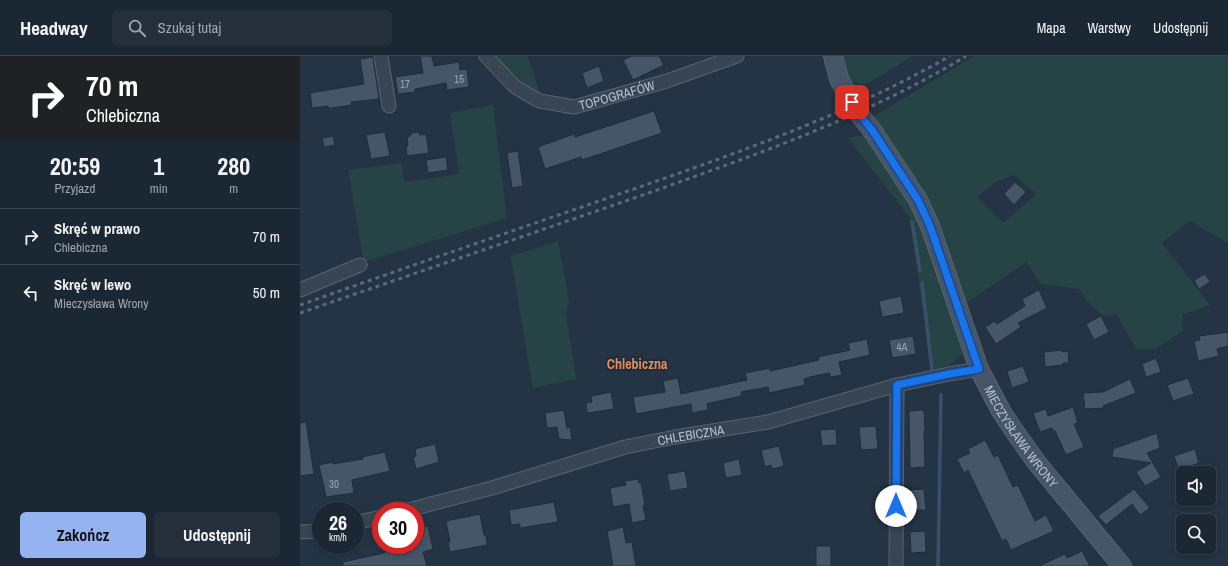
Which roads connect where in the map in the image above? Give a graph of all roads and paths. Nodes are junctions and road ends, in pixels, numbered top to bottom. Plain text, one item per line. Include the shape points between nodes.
1 (381, 56) edge
2 (486, 56) edge
3 (737, 56) edge
4 (833, 56) edge
5 (389, 106) dead end
6 (360, 266) dead end
7 (300, 290) edge
8 (979, 369) junction
9 (897, 385) junction
10 (424, 506) edge
11 (312, 531) edge
12 (300, 532) edge
13 (896, 566) edge
14 (1122, 566) edge

1 - 5 street
2 - 3 street, TOPOGRAFÓW via 514,86 532,97 540,101 574,107 667,81
4 - 8 street, MIECZYSŁAWA WRONY via 839,79 858,113 918,200 930,226
6 - 7 street
8 - 9 street, CHLEBICZNA
8 - 14 street, MIECZYSŁAWA WRONY via 1014,432
9 - 10 street, CHLEBICZNA via 768,422 625,447 492,488
9 - 13 street
11 - 12 street

